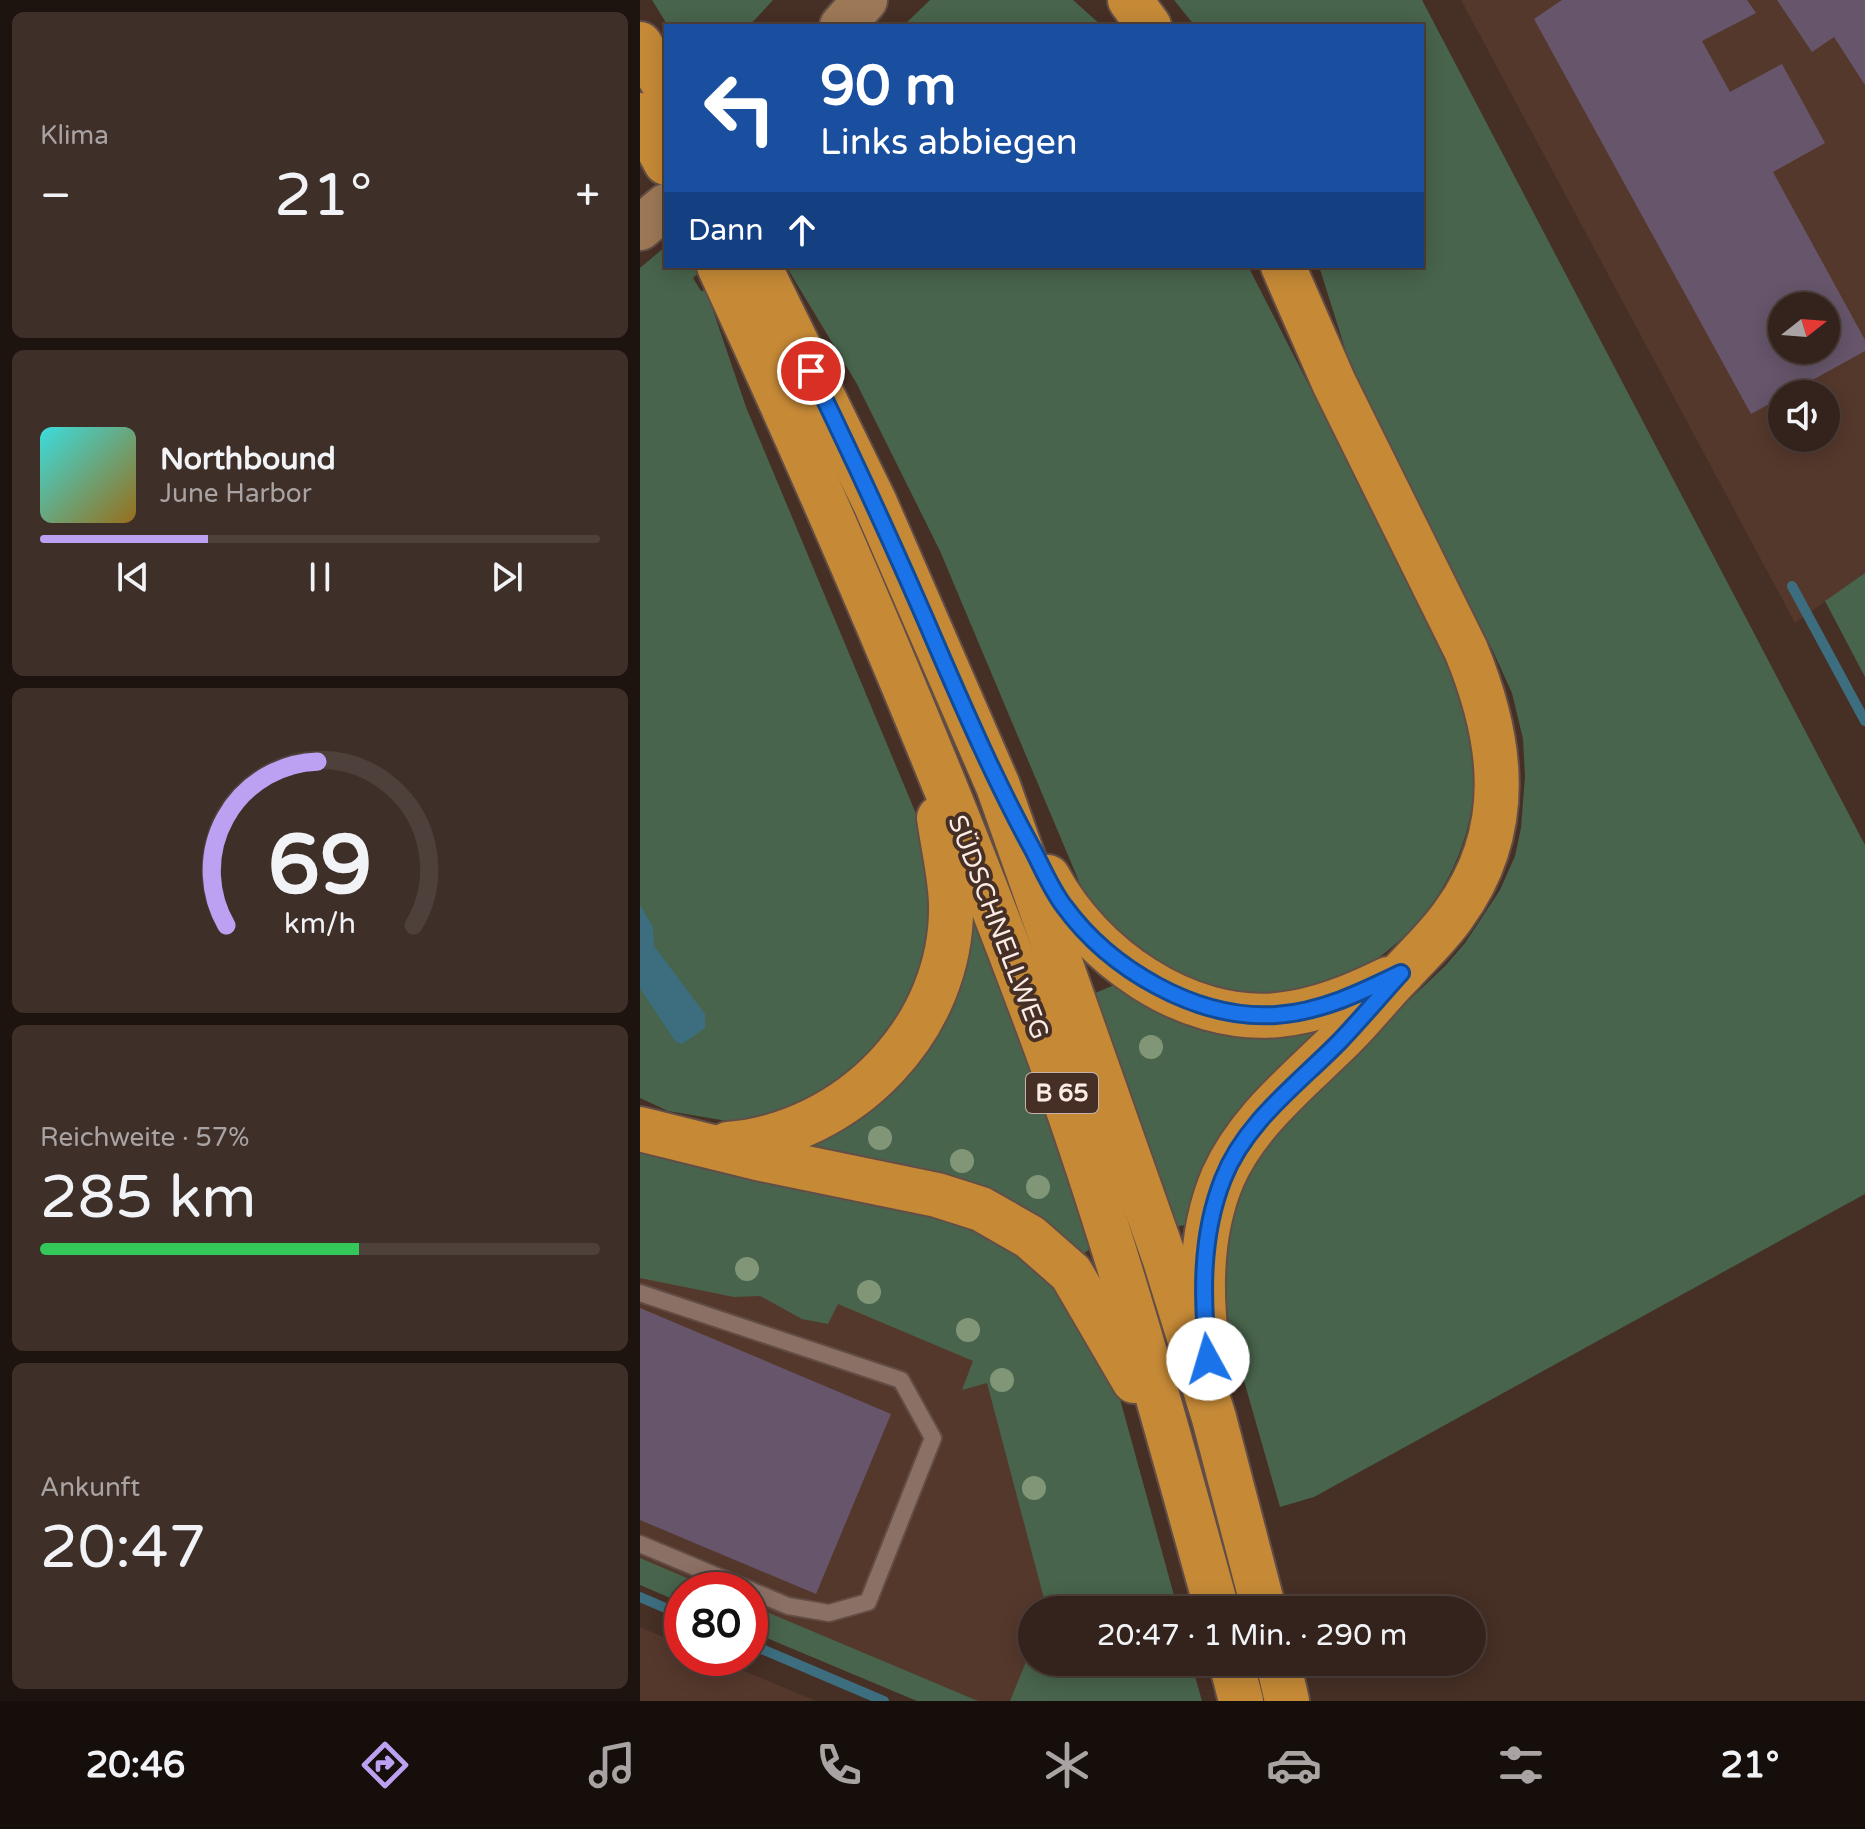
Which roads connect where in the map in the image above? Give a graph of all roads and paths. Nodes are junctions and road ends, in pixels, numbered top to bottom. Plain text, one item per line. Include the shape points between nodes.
1 (865, 0) edge
2 (844, 24) edge
3 (640, 44) edge
4 (664, 85) edge
5 (664, 208) edge
6 (640, 228) edge
7 (720, 268) edge
8 (760, 268) edge
9 (1284, 268) edge
10 (930, 744) junction
11 (998, 786) junction
12 (1401, 973) junction
13 (640, 1129) edge
14 (711, 1145) junction
15 (640, 1293) edge
16 (1214, 1418) junction
17 (1173, 1449) junction
18 (640, 1544) edge
19 (707, 1572) edge
20 (1213, 1596) edge
21 (1260, 1596) edge
22 (768, 1598) edge
23 (1235, 1676) edge
24 (1281, 1676) edge
25 (1241, 1701) edge
26 (1287, 1701) edge

1 - 2 main road
3 - 4 highway
5 - 6 main road
7 - 10 highway, SÜDSCHNELLWEG / B 65 via 820,484
8 - 11 highway, SÜDSCHNELLWEG / B 65 via 875,503
9 - 12 highway via 1334,383 1466,650 1494,732 1498,773 1486,850 1455,913
10 - 14 highway via 951,904 946,954 915,1029 862,1091 828,1114 765,1139
10 - 17 highway, SÜDSCHNELLWEG / B 65 via 1057,1080
11 - 12 highway via 1063,905 1090,936 1122,963 1193,1002 1235,1013 1276,1015 1356,995
11 - 16 highway, SÜDSCHNELLWEG / B 65 via 1165,1260
12 - 16 highway via 1283,1094 1223,1177 1210,1218 1202,1301
13 - 14 highway
14 - 17 highway via 937,1195 981,1209 1030,1237 1071,1273
15 - 22 lane via 901,1380 933,1438 868,1602 829,1613
16 - 21 highway, SÜDSCHNELLWEG / B 65
17 - 20 highway, SÜDSCHNELLWEG / B 65
18 - 19 lane
23 - 25 highway
24 - 26 highway

